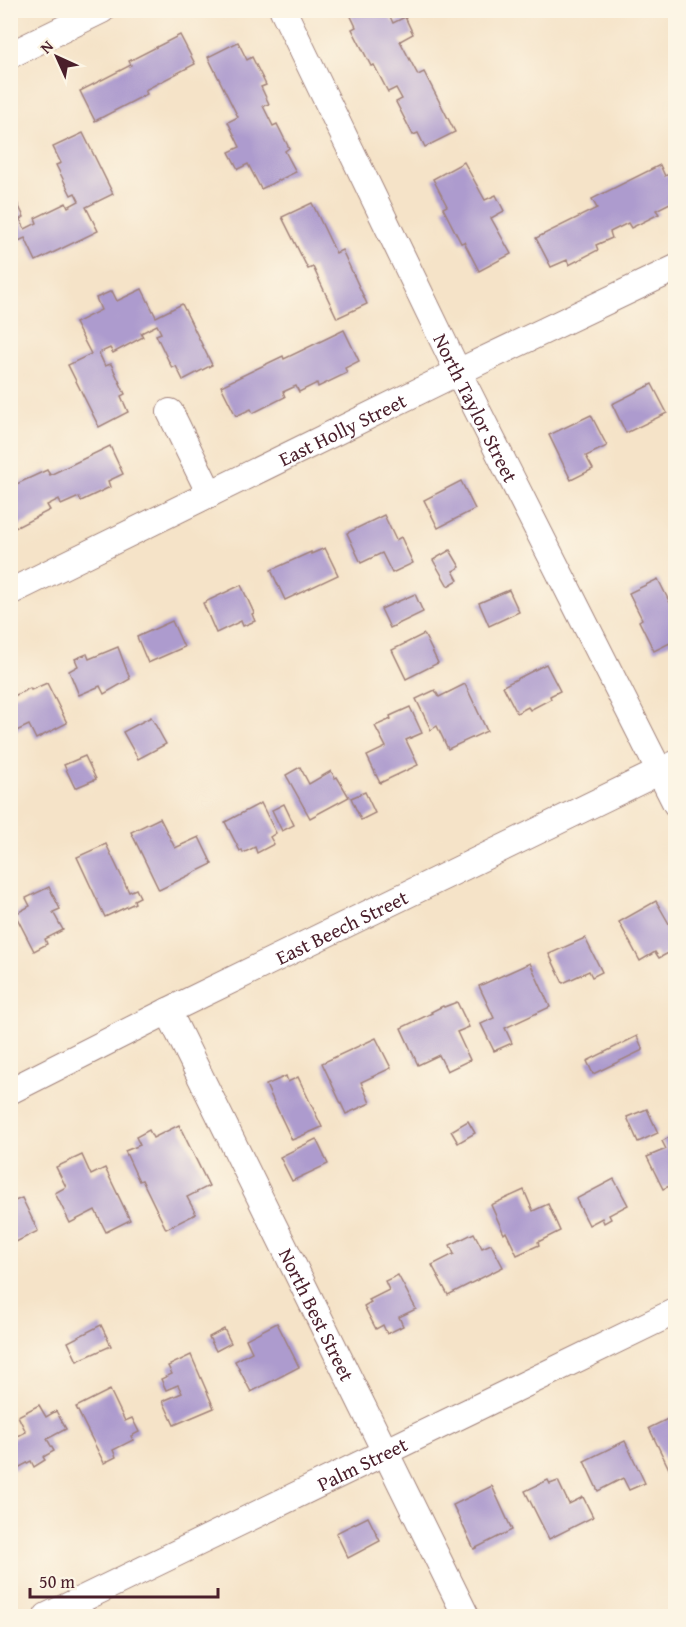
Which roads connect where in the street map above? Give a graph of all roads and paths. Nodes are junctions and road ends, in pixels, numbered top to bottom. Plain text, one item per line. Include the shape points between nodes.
1 (102, 10) edge
2 (283, 10) edge
3 (10, 55) edge
4 (675, 268) edge
5 (458, 372) junction
6 (170, 412) dead end
7 (210, 494) junction
8 (10, 591) edge
9 (668, 768) edge
10 (675, 804) edge
11 (168, 1011) junction
12 (10, 1091) edge
13 (675, 1311) edge
14 (384, 1452) junction
15 (47, 1617) edge
16 (466, 1617) edge

1 - 3 street
2 - 5 street, North Taylor Street
4 - 5 street, East Holly Street
5 - 7 street, East Holly Street
5 - 9 street, North Taylor Street
6 - 7 street
7 - 8 street, East Holly Street
9 - 10 street, North Taylor Street
9 - 11 street, East Beech Street
11 - 12 street, East Beech Street
11 - 14 street, North Best Street
13 - 14 street, Palm Street
14 - 15 street, Palm Street
14 - 16 street, North Best Street

